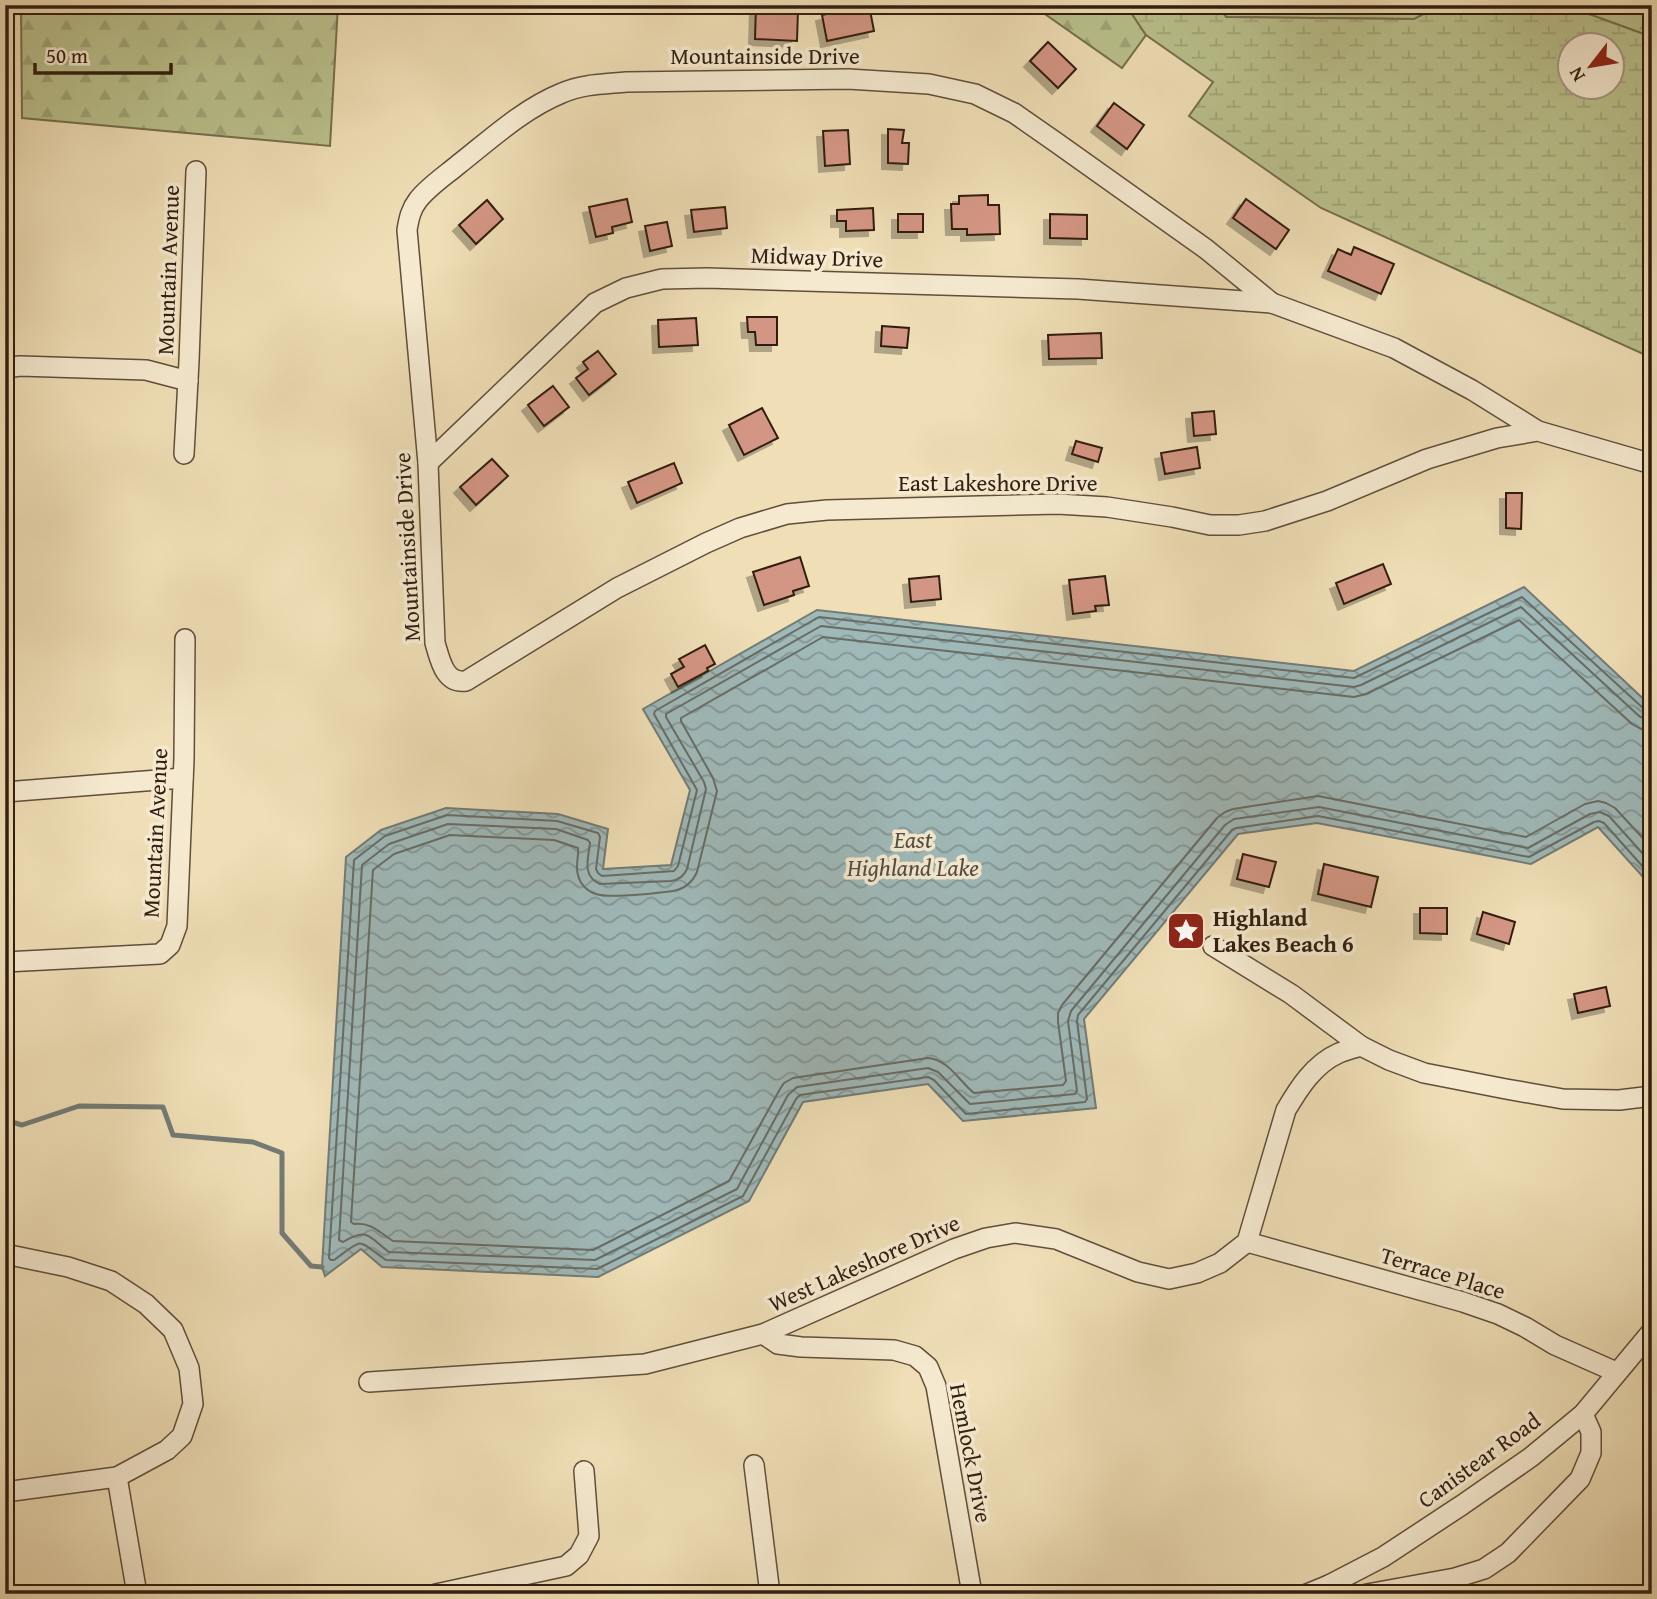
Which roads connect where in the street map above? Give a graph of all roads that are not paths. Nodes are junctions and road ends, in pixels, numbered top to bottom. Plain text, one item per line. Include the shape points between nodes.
1 (196, 172) dead end
2 (1272, 303) junction
3 (5, 368) edge
4 (188, 381) junction
5 (1538, 431) junction
6 (184, 454) dead end
7 (428, 463) junction
8 (1652, 464) edge
9 (185, 639) dead end
10 (450, 678) joint
11 (183, 778) junction
12 (5, 792) edge
13 (1213, 946) dead end
14 (5, 961) edge
15 (1361, 1046) junction
16 (1652, 1096) edge
17 (1247, 1242) junction
18 (5, 1254) edge
19 (1652, 1331) edge
20 (763, 1334) junction
21 (1616, 1372) junction
22 (369, 1382) dead end
23 (1583, 1414) junction
24 (754, 1465) dead end
25 (584, 1471) dead end
26 (117, 1477) junction
27 (5, 1492) edge
28 (1329, 1585) junction
29 (137, 1594) edge
30 (436, 1594) edge
31 (769, 1594) edge
32 (972, 1594) edge
33 (1307, 1594) edge
34 (1352, 1594) edge
35 (1367, 1594) edge

1 - 4 street, Mountain Avenue
2 - 5 street, Mountainside Drive via 1394,348
2 - 7 street, Midway Drive via 1078,289 662,279 625,288 595,303
2 - 7 street, Mountainside Drive via 1206,249 1057,143 1014,113 975,94 929,84 848,79 594,85 564,92 512,121 431,187 409,214
3 - 4 street via 146,370
4 - 6 street, Mountain Avenue
5 - 8 street, East Lakeshore Drive
5 - 10 street, East Lakeshore Drive via 1427,459 1327,501 1239,525 1058,504 787,514 740,528 617,588 466,681
7 - 10 street, Mountainside Drive via 435,643
9 - 11 street, Mountain Avenue
11 - 12 street
11 - 14 street, Mountain Avenue via 177,926 170,945 160,954
13 - 15 street via 1291,994
15 - 16 street via 1424,1073 1563,1099
15 - 17 street via 1338,1053 1313,1071 1286,1110
17 - 20 street, West Lakeshore Drive via 1220,1263 1169,1279 1138,1272 1056,1238 1015,1233 986,1238
17 - 21 street, Terrace Place via 1498,1314
18 - 26 street via 111,1281 146,1304 173,1330 189,1368 193,1404 183,1436
19 - 21 street, Canistear Road
20 - 22 street, West Lakeshore Drive via 645,1364
20 - 32 street, Hemlock Drive via 778,1344 801,1347 894,1350 915,1356 928,1367 936,1386
21 - 23 street, Canistear Road
23 - 28 street, Canistear Road via 1462,1505 1383,1557
23 - 35 street via 1591,1432 1591,1453 1580,1479 1508,1553 1485,1569 1455,1578
24 - 31 street
25 - 30 street via 589,1536 579,1555 566,1566
26 - 27 street
26 - 29 street
28 - 33 street, Canistear Road
28 - 34 street

